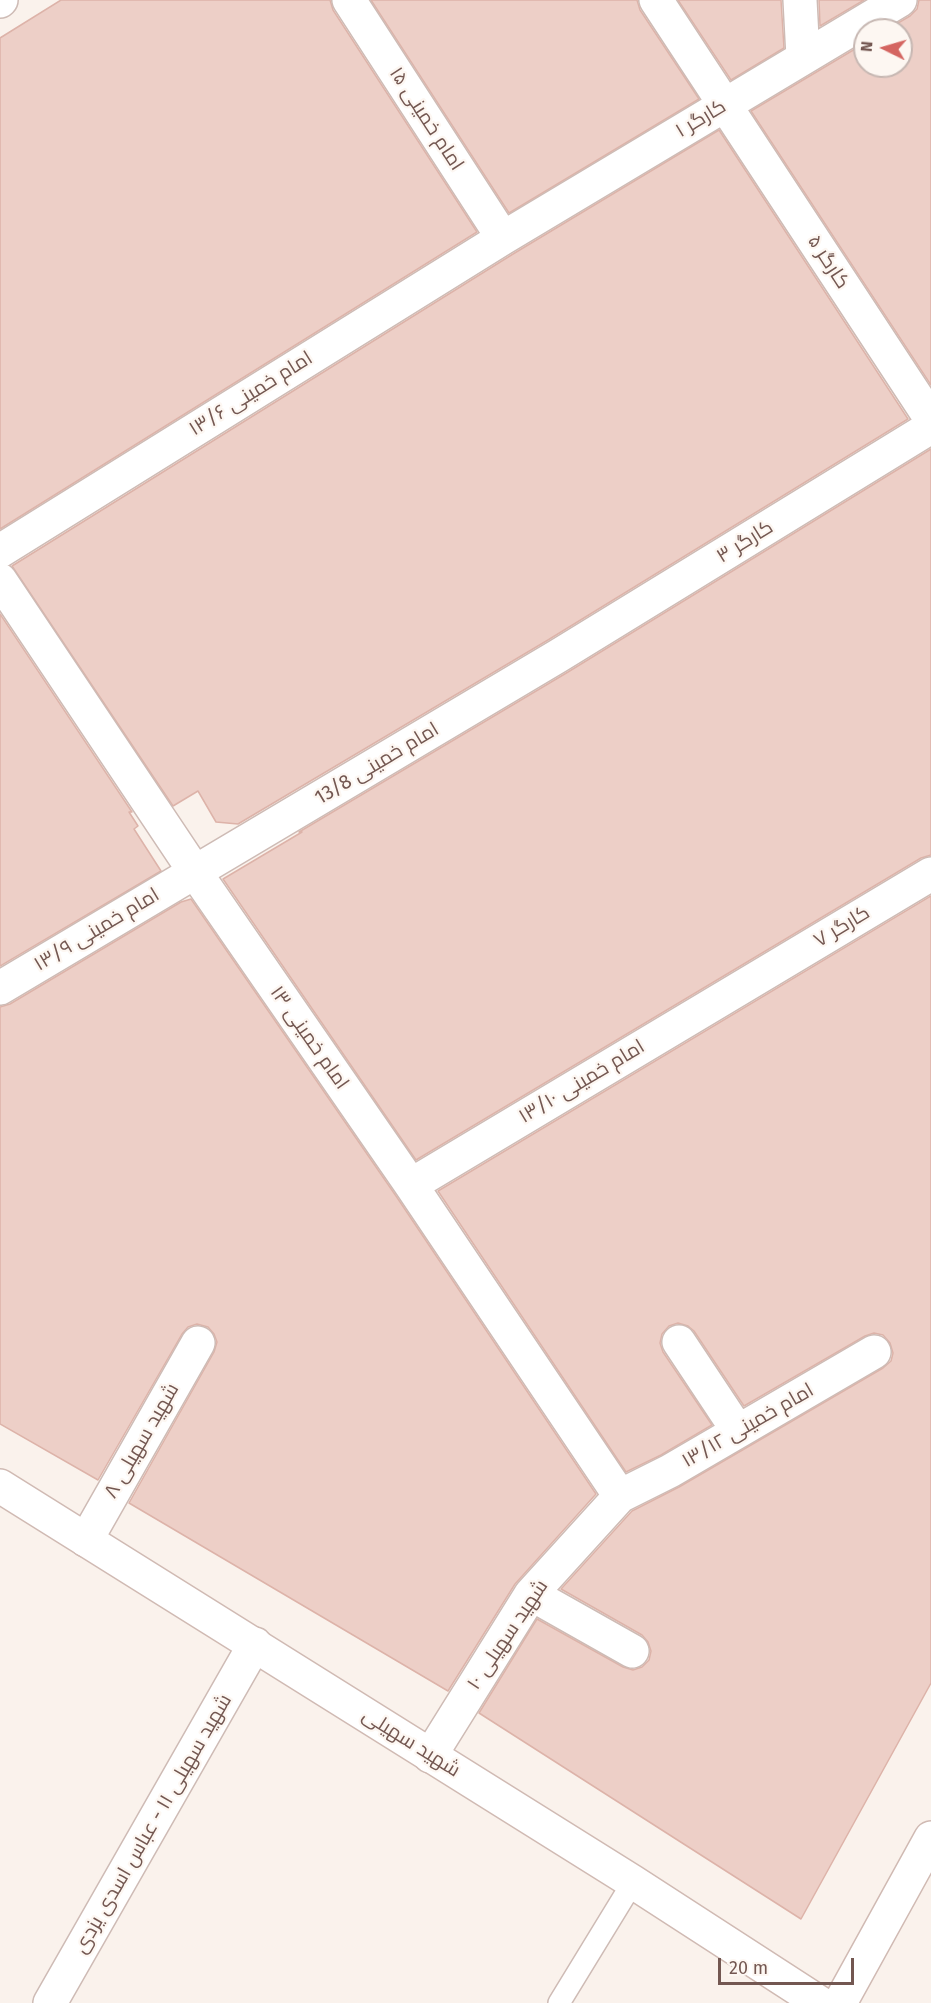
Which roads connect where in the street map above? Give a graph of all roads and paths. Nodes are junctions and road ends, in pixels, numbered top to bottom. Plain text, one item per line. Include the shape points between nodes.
1 (349, 0) edge
2 (656, 0) edge
3 (800, 0) edge
4 (900, 0) edge
5 (803, 57) junction
6 (725, 104) junction
7 (503, 238) junction
8 (931, 419) edge
9 (931, 427) edge
10 (0, 551) edge
11 (0, 580) edge
12 (558, 656) joint
13 (195, 872) junction
14 (931, 874) edge
15 (753, 980) joint
16 (0, 988) edge
17 (411, 1185) junction
18 (679, 1342) dead end
19 (198, 1343) dead end
20 (874, 1352) dead end
21 (738, 1431) junction
22 (0, 1486) edge
23 (620, 1496) junction
24 (86, 1540) junction
25 (531, 1594) junction
26 (255, 1644) junction
27 (632, 1651) dead end
28 (430, 1756) junction
29 (931, 1838) edge
30 (633, 1882) junction
31 (50, 2003) edge
32 (559, 2003) edge
33 (820, 2003) edge
34 (840, 2003) edge

1 - 7 street, امام خمینی ۱۵
2 - 6 street, کارگر ۵
3 - 5 street
4 - 5 street, کارگر ۱
5 - 6 street, کارگر ۱
6 - 7 street, کارگر ۱
6 - 8 street, کارگر ۵
7 - 10 street, امام خمینی ۱۳/۶
9 - 12 street, کارگر ۳
11 - 13 street, امام خمینی ۱۳
12 - 13 street, امام خمینی 13/8
13 - 16 street, امام خمینی ۱۳/۹
13 - 17 street, امام خمینی ۱۳
14 - 15 street, کارگر ۷
15 - 17 street, امام خمینی ۱۳/۱۰
17 - 23 street, امام خمینی ۱۳
18 - 21 street
19 - 24 street, شهید سهیلی ۸
20 - 21 street, امام خمینی ۱۳/۱۲
21 - 23 street, امام خمینی ۱۳/۱۲
22 - 24 street, شهید سهیلی
23 - 25 street, شهید سهیلی ۱۰
24 - 26 street, شهید سهیلی
25 - 27 street
25 - 28 street, شهید سهیلی ۱۰
26 - 28 street, شهید سهیلی
26 - 31 street, شهید سهیلی ۱۱ - عباس اسدی یزدی
28 - 30 street, شهید سهیلی
29 - 34 street
30 - 32 lane
30 - 33 street, شهید سهیلی

